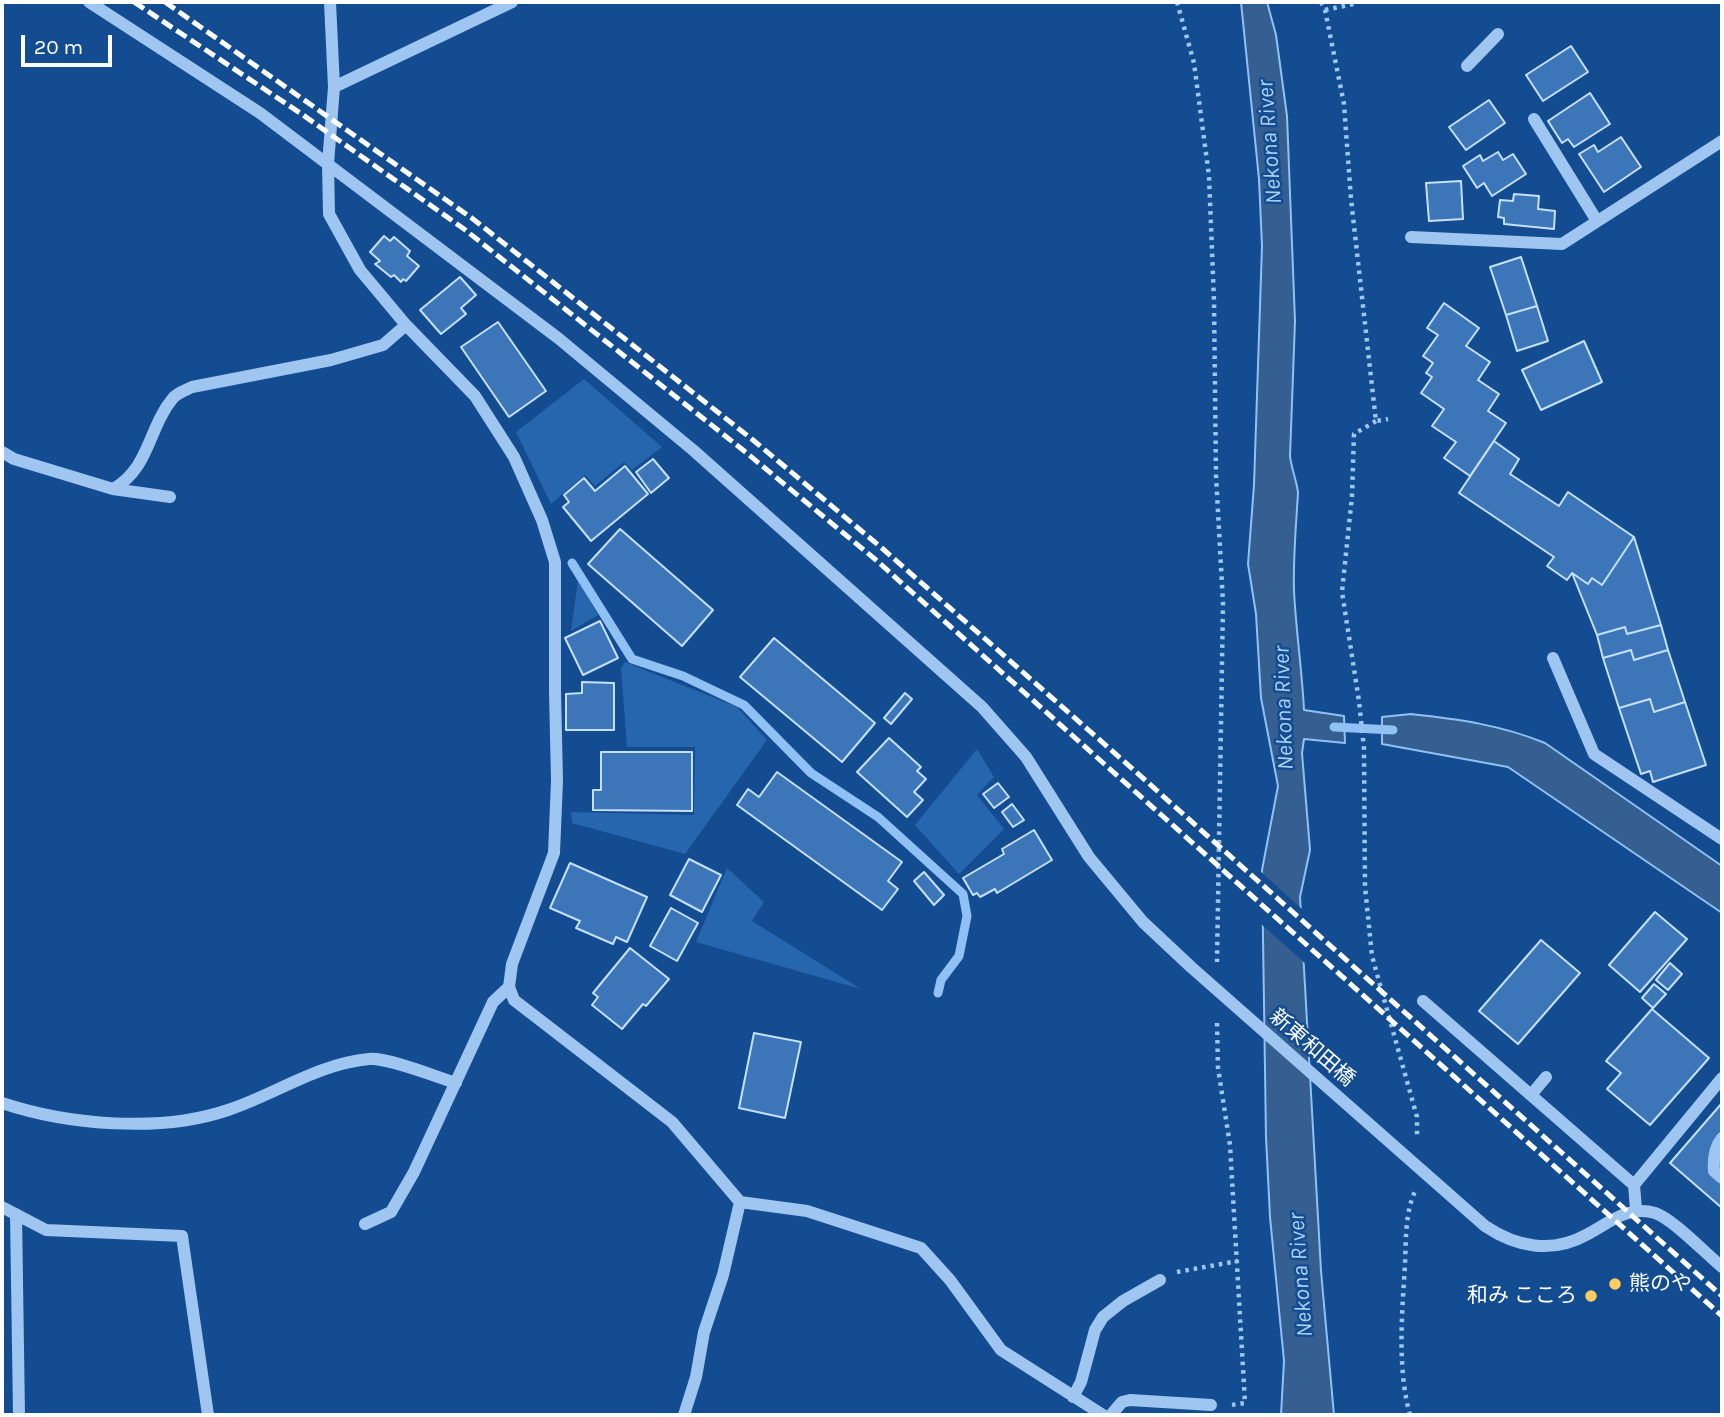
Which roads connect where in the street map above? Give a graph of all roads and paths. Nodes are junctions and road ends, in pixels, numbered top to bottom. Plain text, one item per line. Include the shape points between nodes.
1 (89, 2) edge
2 (330, 2) edge
3 (512, 2) edge
4 (1177, 2) edge
5 (1321, 2) edge
6 (1358, 3) edge
7 (1325, 10) junction
8 (1499, 34) dead end
9 (1467, 66) dead end
10 (334, 87) junction
11 (1534, 119) dead end
12 (1722, 141) edge
13 (328, 164) junction
14 (1597, 221) junction
15 (1411, 237) dead end
16 (406, 325) junction
17 (1388, 419) dead end
18 (1376, 421) junction
19 (2, 452) edge
20 (113, 489) junction
21 (170, 498) dead end
22 (1553, 658) dead end
23 (1722, 839) edge
24 (1203, 977) junction
25 (509, 987) junction
26 (1423, 1001) dead end
27 (1217, 1023) dead end
28 (1546, 1077) dead end
29 (1722, 1078) edge
30 (456, 1083) junction
31 (1531, 1095) junction
32 (2, 1103) edge
33 (1722, 1138) edge
34 (1412, 1161) junction
35 (1722, 1178) edge
36 (1634, 1185) junction
37 (740, 1202) junction
38 (2, 1208) edge
39 (1636, 1209) junction
40 (16, 1214) junction
41 (365, 1224) dead end
42 (1238, 1261) junction
43 (1722, 1267) edge
44 (1160, 1280) joint
45 (1073, 1397) junction
46 (1211, 1405) joint
47 (1099, 1414) edge
48 (19, 1415) edge
49 (208, 1415) edge
50 (684, 1415) edge
51 (1111, 1415) edge
52 (1410, 1415) edge

1 - 13 street, 新東和田橋 via 260,113
2 - 10 street
3 - 10 street
4 - 24 path via 1194,64 1209,176 1223,603 1219,943 1217,964
5 - 7 path
6 - 7 path
7 - 18 path via 1344,104
8 - 9 street
10 - 13 street
11 - 14 street
12 - 14 street
13 - 16 street via 329,214 360,270
13 - 24 street, 新東和田橋 via 558,338 693,450 982,707 1033,766 1074,835 1120,895
14 - 15 street via 1562,244
16 - 20 street via 383,345 192,387 174,396 139,466
16 - 25 street via 475,396 514,457 555,562 554,853 512,964
17 - 18 path
18 - 34 path via 1354,434 1342,592 1364,749 1365,887 1371,956 1417,1117
19 - 20 street
20 - 21 street
22 - 23 street via 1594,754
24 - 34 street, 新東和田橋
25 - 30 street via 493,1002
25 - 37 street via 514,1000 671,1122
26 - 31 street
27 - 42 path
28 - 31 street
29 - 36 street
30 - 32 street via 371,1058 325,1068 228,1110 181,1122 116,1123 33,1113
30 - 41 street via 391,1212
31 - 36 street
33 - 35 street via 1713,1157 1714,1171
34 - 39 street, 新東和田橋 via 1485,1226 1532,1247 1577,1240
34 - 52 path via 1415,1190 1408,1207 1403,1308 1403,1383
36 - 39 street
37 - 45 street via 807,1211 921,1248 1001,1350
37 - 50 street
38 - 40 street
39 - 43 street via 1658,1214
40 - 48 street
40 - 49 street via 46,1230 182,1236
42 - 44 path via 1179,1271
42 - 46 path via 1245,1403
44 - 45 street via 1103,1317
45 - 47 street
46 - 51 street via 1130,1400

